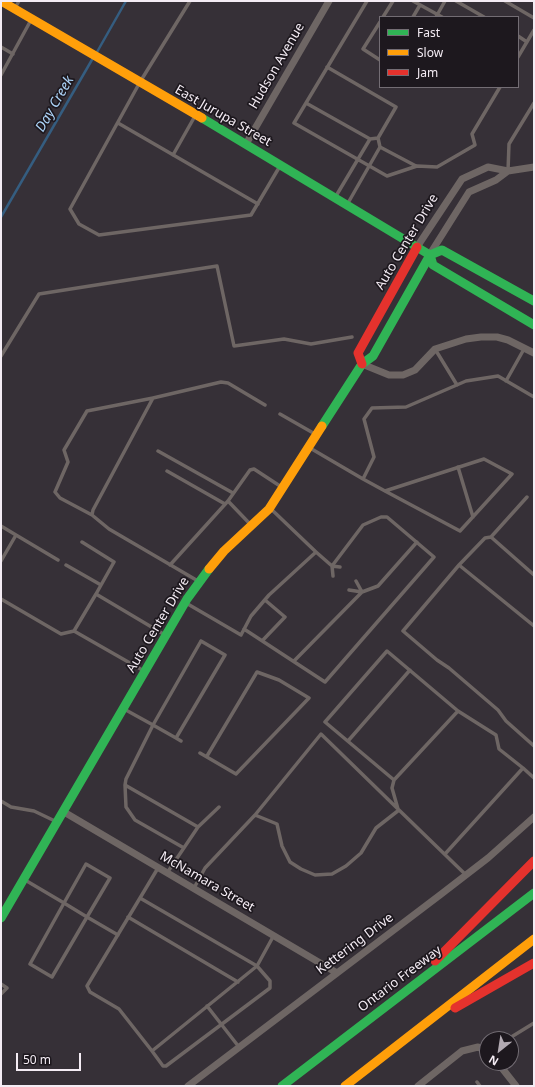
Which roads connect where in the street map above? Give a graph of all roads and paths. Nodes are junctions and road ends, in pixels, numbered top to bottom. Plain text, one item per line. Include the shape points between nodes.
1 (1, 1) edge
2 (190, 1) edge
3 (329, 1) edge
4 (367, 1) edge
5 (393, 1) edge
6 (413, 1) edge
7 (445, 1) edge
8 (456, 1) edge
9 (505, 1) edge
10 (17, 5) edge
11 (420, 5) junction
12 (384, 16) edge
13 (414, 16) edge
14 (437, 16) edge
15 (482, 16) edge
16 (534, 18) edge
17 (32, 19) junction
18 (379, 24) edge
19 (534, 30) edge
20 (519, 37) edge
21 (527, 42) junction
22 (1, 48) edge
23 (13, 54) junction
24 (519, 55) edge
25 (379, 59) edge
26 (327, 67) junction
27 (1, 75) edge
28 (140, 82) junction
29 (499, 88) edge
30 (306, 103) junction
31 (534, 103) edge
32 (196, 115) junction
33 (118, 123) junction
34 (378, 138) junction
35 (370, 139) junction
36 (246, 144) junction
37 (380, 147) junction
38 (173, 155) junction
39 (358, 159) junction
40 (281, 165) junction
41 (369, 166) junction
42 (416, 166) junction
43 (534, 167) edge
44 (508, 171) junction
45 (335, 198) junction
46 (258, 204) junction
47 (347, 205) junction
48 (418, 247) junction
49 (430, 255) junction
50 (534, 301) edge
51 (534, 325) edge
52 (352, 337) dead end
53 (525, 348) junction
54 (435, 349) junction
55 (534, 353) edge
56 (1, 356) edge
57 (362, 364) junction
58 (506, 381) junction
59 (457, 385) junction
60 (534, 397) edge
61 (153, 398) junction
62 (265, 405) dead end
63 (280, 414) dead end
64 (316, 435) junction
65 (309, 447) junction
66 (158, 451) dead end
67 (458, 467) junction
68 (167, 471) dead end
69 (363, 479) junction
70 (284, 489) junction
71 (385, 491) junction
72 (233, 493) junction
73 (527, 496) dead end
74 (228, 501) junction
75 (225, 504) junction
76 (270, 508) junction
77 (92, 515) junction
78 (473, 517) junction
79 (1, 526) edge
80 (252, 526) junction
81 (16, 535) junction
82 (492, 537) junction
83 (82, 542) dead end
84 (417, 542) junction
85 (316, 552) junction
86 (58, 560) dead end
87 (1, 561) edge
88 (66, 565) dead end
89 (170, 565) junction
90 (459, 565) junction
91 (332, 566) junction
92 (340, 568) dead end
93 (534, 574) edge
94 (333, 576) dead end
95 (356, 581) dead end
96 (199, 582) junction
97 (101, 584) junction
98 (349, 590) dead end
99 (362, 592) junction
100 (96, 594) junction
101 (1, 599) edge
102 (265, 600) junction
103 (185, 602) junction
104 (534, 626) edge
105 (244, 629) junction
106 (74, 631) junction
107 (166, 635) junction
108 (263, 640) junction
109 (294, 661) junction
110 (410, 670) junction
111 (145, 672) junction
112 (123, 709) junction
113 (458, 711) junction
114 (153, 725) junction
115 (176, 738) junction
116 (534, 738) edge
117 (181, 741) dead end
118 (348, 741) junction
119 (530, 743) junction
120 (534, 746) edge
121 (200, 753) dead end
122 (207, 756) junction
123 (523, 768) junction
124 (534, 778) edge
125 (394, 780) junction
126 (126, 785) junction
127 (1, 801) edge
128 (219, 807) dead end
129 (399, 810) junction
130 (64, 812) junction
131 (255, 815) junction
132 (534, 817) edge
133 (58, 822) junction
134 (198, 826) junction
135 (184, 848) junction
136 (445, 854) junction
137 (534, 861) edge
138 (158, 868) junction
139 (167, 873) junction
140 (466, 875) junction
141 (24, 880) junction
142 (193, 888) junction
143 (534, 893) edge
144 (140, 898) junction
145 (64, 904) junction
146 (87, 917) junction
147 (1, 918) edge
148 (128, 918) junction
149 (118, 935) junction
150 (274, 935) junction
151 (534, 939) edge
152 (534, 963) edge
153 (258, 966) junction
154 (337, 973) junction
155 (238, 982) junction
156 (1, 984) edge
157 (1, 994) edge
158 (401, 994) junction
159 (207, 1006) junction
160 (534, 1022) edge
161 (222, 1025) junction
162 (424, 1025) junction
163 (519, 1032) edge
164 (239, 1047) junction
165 (479, 1047) edge
166 (152, 1051) junction
167 (504, 1071) edge
168 (477, 1082) dead end
169 (188, 1086) edge
170 (282, 1086) edge
171 (345, 1086) edge
172 (418, 1086) edge
173 (480, 1086) edge
174 (516, 1086) edge

1 - 10 main road, East Jurupa Street
2 - 28 lane
3 - 36 street, Hudson Avenue
4 - 26 lane
5 - 12 lane
6 - 11 lane
7 - 14 lane
8 - 15 lane
9 - 16 lane
10 - 17 main road, East Jurupa Street
11 - 13 lane
11 - 14 lane
17 - 23 lane
17 - 28 main road, East Jurupa Street
18 - 25 lane via 363,49
19 - 21 lane
20 - 21 lane
21 - 24 lane
22 - 23 lane
23 - 27 lane
26 - 30 lane
26 - 34 lane via 396,107
28 - 32 main road, East Jurupa Street
28 - 33 lane
29 - 42 lane via 472,134 475,146 438,167
30 - 35 lane
30 - 39 lane via 294,123
31 - 44 lane via 509,144
32 - 36 main road, East Jurupa Street
32 - 38 lane
33 - 38 lane
33 - 46 lane via 70,209 79,224 99,235 251,215
34 - 35 lane
34 - 37 lane
35 - 39 lane
36 - 40 main road, East Jurupa Street
37 - 41 lane
37 - 42 lane
38 - 46 lane
39 - 41 lane
39 - 45 lane
40 - 45 main road, East Jurupa Street
40 - 46 lane
41 - 42 lane via 387,176
41 - 47 lane
43 - 44 street, Auto Center Drive
44 - 48 street, Auto Center Drive via 488,167 462,179
44 - 49 street, Auto Center Drive via 496,180 470,192
45 - 47 main road, East Jurupa Street
47 - 48 main road, East Jurupa Street
48 - 49 main road, East Jurupa Street
48 - 57 main road, Auto Center Drive via 358,353
49 - 50 main road via 442,250
49 - 51 main road, East Jurupa Street via 433,265
49 - 57 main road, Auto Center Drive via 373,356
52 - 56 lane via 311,344 284,339 234,346 217,266 39,294
53 - 54 street via 497,337 466,339
53 - 55 street
53 - 58 lane
54 - 57 street via 415,370 403,375 389,375
54 - 59 lane
57 - 64 main road, Auto Center Drive
58 - 59 lane via 498,376
58 - 60 lane
59 - 69 lane via 406,407 372,408 364,419 374,457
61 - 62 lane via 221,382 228,383
61 - 77 lane
61 - 77 lane via 87,411 64,450 68,462 55,492 60,498
63 - 64 lane
64 - 65 main road, Auto Center Drive
65 - 69 lane
65 - 70 main road, Auto Center Drive
66 - 72 lane
67 - 71 lane
67 - 78 lane
67 - 78 lane via 484,459 512,474
68 - 75 lane
69 - 71 lane
70 - 72 lane via 254,469 250,470
70 - 76 main road, Auto Center Drive
71 - 78 lane via 460,531
72 - 74 lane
73 - 82 lane
74 - 75 lane
74 - 80 lane
75 - 89 lane
76 - 80 main road, Auto Center Drive
76 - 85 lane
77 - 89 lane
79 - 81 lane
80 - 96 main road, Auto Center Drive via 224,551
81 - 86 lane
81 - 87 lane
82 - 90 lane via 485,538
82 - 93 lane
83 - 97 lane via 114,562
84 - 91 lane via 387,517 381,517 363,526
84 - 99 lane via 378,586
84 - 109 lane via 434,557 326,682
85 - 91 lane
85 - 102 lane
88 - 97 lane
89 - 96 lane
90 - 104 lane
90 - 119 lane via 403,631 498,710
91 - 92 lane
91 - 94 lane
95 - 99 lane
96 - 103 main road, Auto Center Drive
97 - 100 lane
98 - 99 lane
99 - 109 lane
100 - 106 lane
100 - 107 lane
101 - 106 lane via 62,634
102 - 105 lane
102 - 108 lane via 285,617
103 - 105 lane via 241,635
103 - 107 main road, Auto Center Drive
105 - 108 lane
106 - 111 lane
107 - 111 main road, Auto Center Drive
108 - 109 lane
110 - 113 lane
110 - 118 lane
110 - 118 lane via 387,651 325,722
111 - 112 main road, Auto Center Drive
112 - 114 lane
112 - 130 main road, Auto Center Drive
113 - 123 lane via 496,735 499,749
113 - 125 lane
114 - 115 lane
114 - 115 lane via 201,641 225,655
114 - 126 lane via 126,779
115 - 117 lane
116 - 119 lane
118 - 125 lane
119 - 120 lane
121 - 122 lane
122 - 122 lane via 236,774 308,698 280,680 257,672
123 - 124 lane
123 - 136 lane
125 - 129 lane via 392,788
126 - 134 lane
126 - 135 lane via 126,807 135,820
127 - 133 lane via 12,807 34,811
128 - 134 lane
129 - 131 lane via 376,828 361,853 346,866 332,874 316,875 301,870 290,862 282,846 277,824
129 - 131 lane via 321,734
129 - 136 lane
130 - 133 main road, Auto Center Drive
130 - 138 street, McNamara Street
131 - 142 lane via 204,868
132 - 140 street, Kettering Drive
133 - 141 main road, Auto Center Drive
134 - 135 lane
135 - 139 lane
136 - 140 lane
137 - 158 main road
138 - 139 street, McNamara Street
138 - 144 lane
139 - 142 street, McNamara Street
140 - 154 street, Kettering Drive
141 - 145 lane
141 - 147 main road, Auto Center Drive
142 - 150 street, McNamara Street
143 - 158 main road, Ontario Freeway
144 - 148 lane
144 - 153 lane
145 - 146 lane
145 - 146 lane via 86,864 110,878
145 - 146 lane via 30,964 52,977
146 - 149 lane
148 - 149 lane
148 - 155 lane
149 - 166 lane via 87,986 88,990 119,1009
150 - 153 lane
150 - 154 street, McNamara Street
151 - 162 main road
152 - 162 main road
153 - 155 lane
153 - 161 lane via 270,981 270,988
154 - 164 street, Kettering Drive
155 - 159 lane
156 - 157 lane via 7,988
158 - 170 main road, Ontario Freeway
159 - 161 lane
159 - 166 lane
160 - 163 lane
161 - 164 lane
161 - 166 lane via 169,1065 163,1066
162 - 171 main road
164 - 169 street, Kettering Drive
165 - 172 street via 462,1052
167 - 174 street
168 - 173 lane

